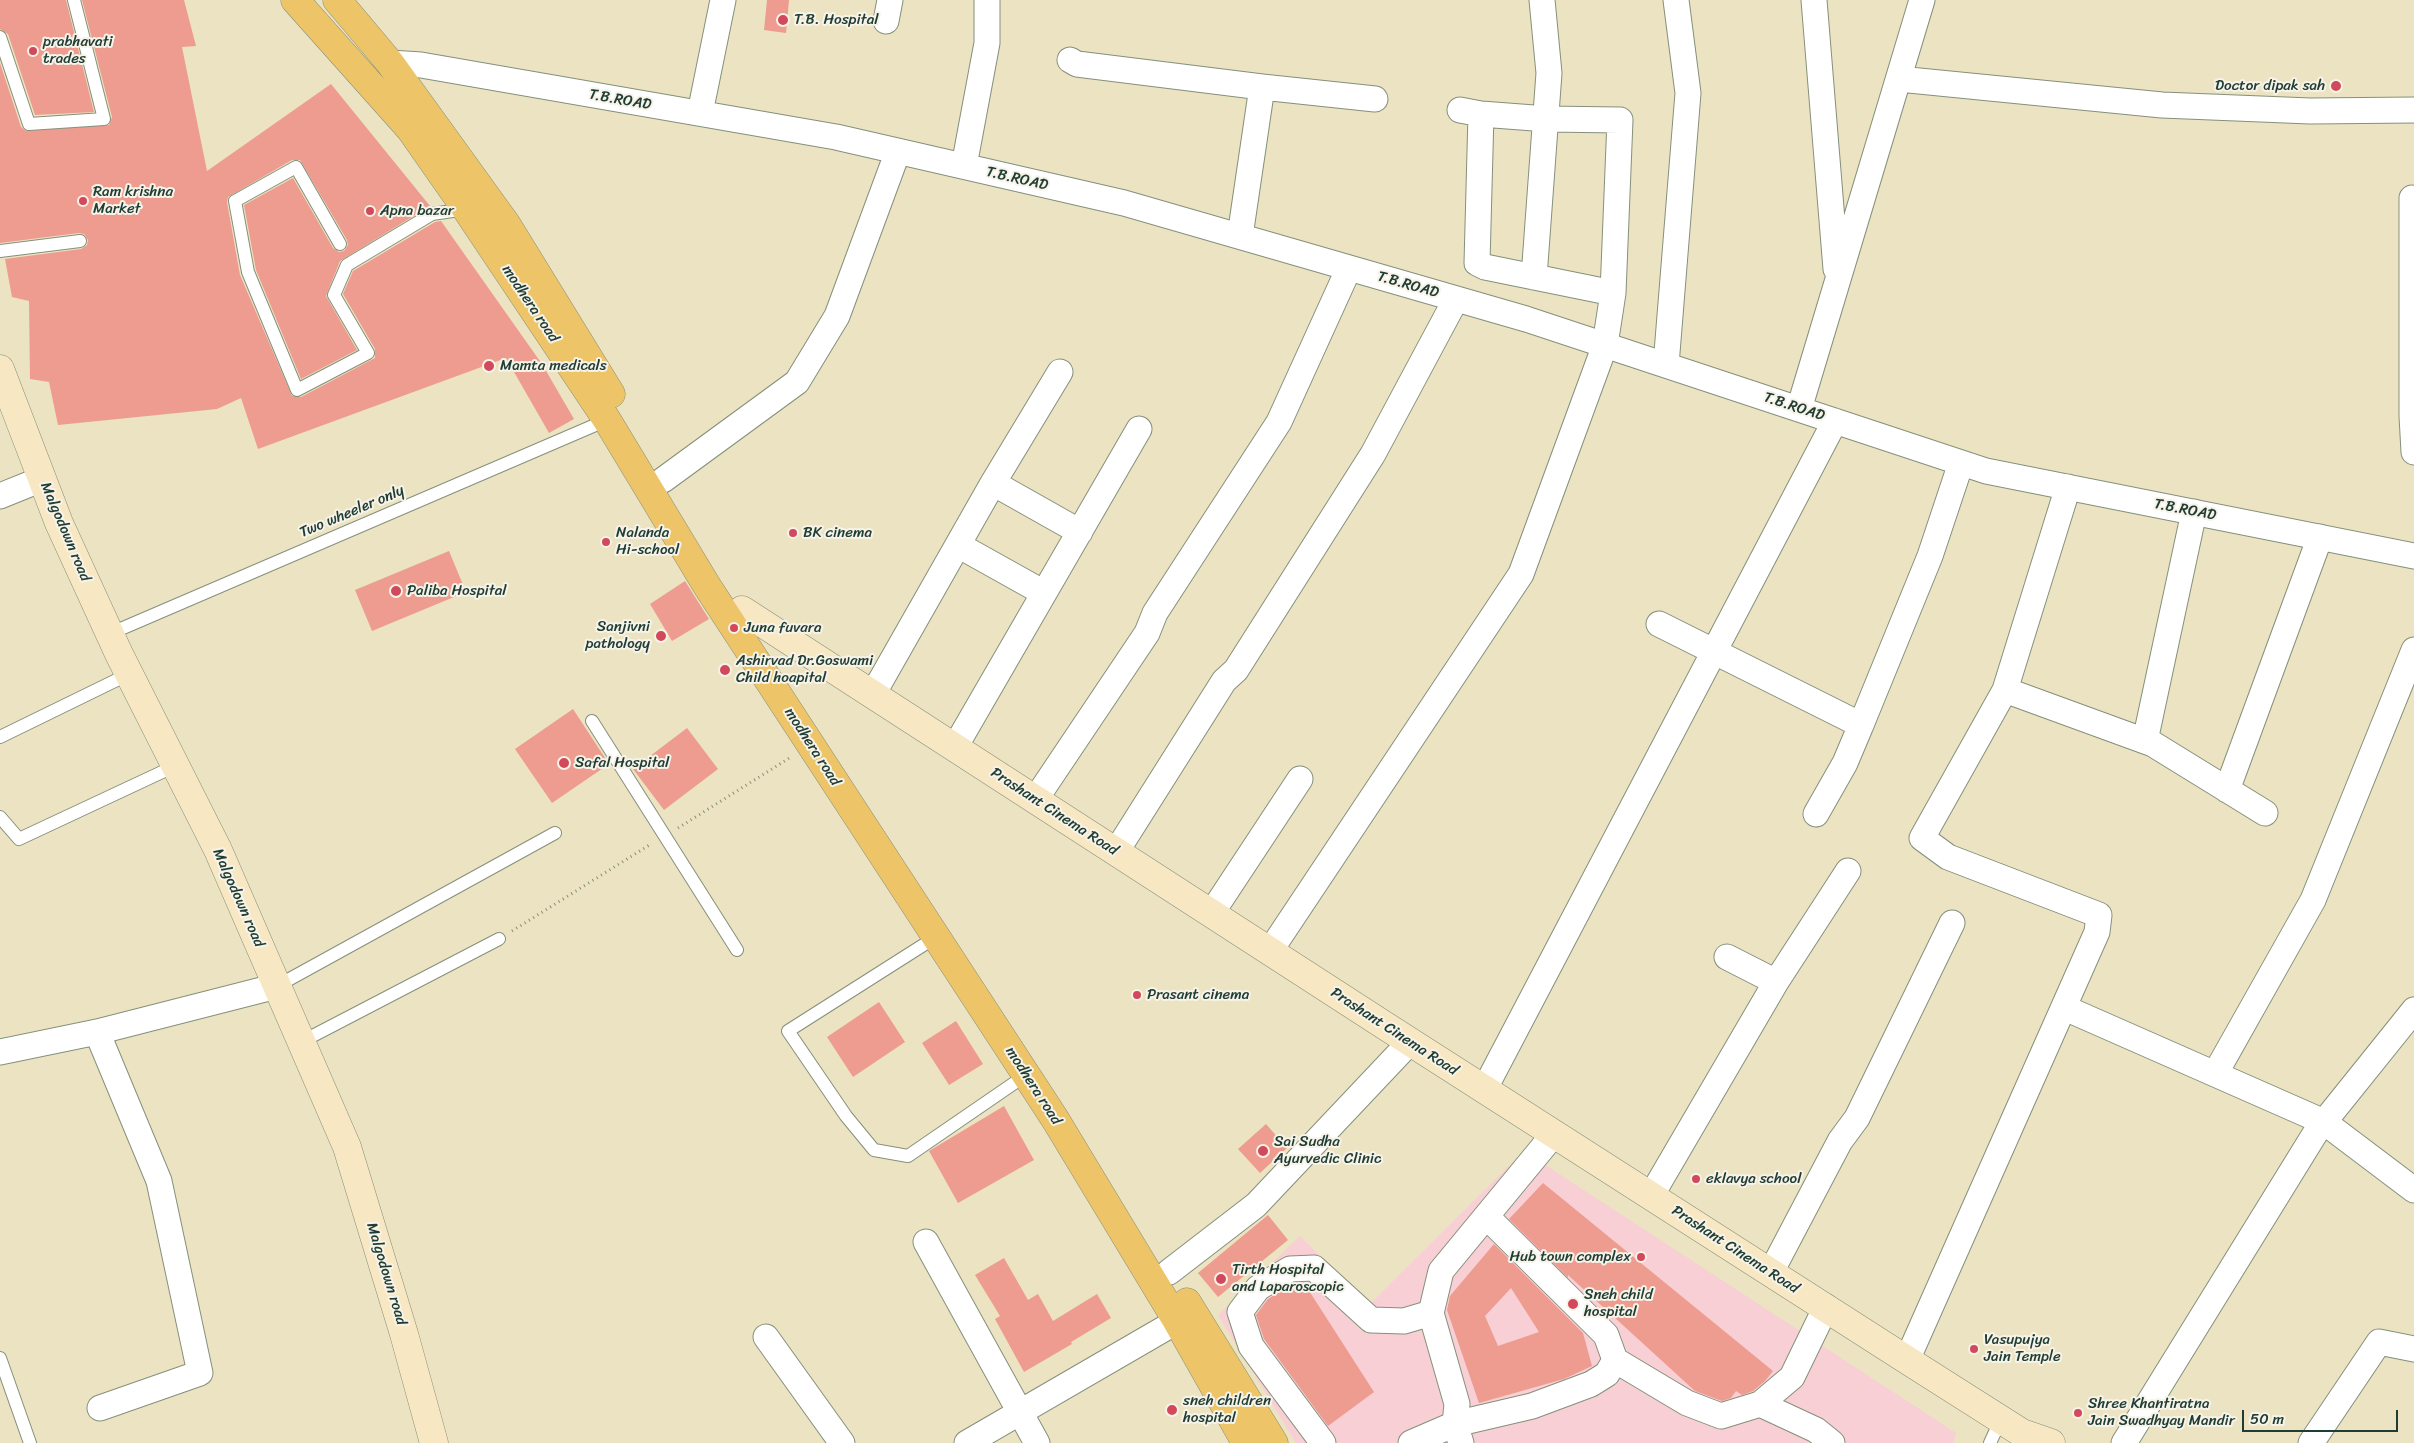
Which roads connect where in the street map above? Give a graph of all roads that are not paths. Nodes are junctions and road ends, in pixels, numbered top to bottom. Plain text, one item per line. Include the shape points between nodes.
1 (74, 0) edge
2 (295, 0) edge
3 (337, 0) edge
4 (723, 0) edge
5 (988, 0) edge
6 (1542, 0) edge
7 (1676, 0) edge
8 (1814, 0) edge
9 (1922, 0) edge
10 (0, 37) edge
11 (1070, 60) dead end
12 (390, 62) junction
13 (1899, 79) junction
14 (1262, 87) junction
15 (1375, 99) dead end
16 (2414, 110) edge
17 (700, 114) junction
18 (1547, 119) junction
19 (898, 151) junction
20 (964, 166) junction
21 (2412, 198) dead end
22 (466, 209) junction
23 (1240, 236) junction
24 (80, 240) dead end
25 (340, 244) dead end
26 (0, 251) edge
27 (1477, 263) junction
28 (1349, 268) junction
29 (1534, 277) junction
30 (1837, 284) junction
31 (1613, 293) junction
32 (1465, 301) junction
33 (1605, 345) junction
34 (1666, 365) junction
35 (0, 369) edge
36 (1060, 372) dead end
37 (1799, 409) junction
38 (607, 420) junction
39 (1836, 421) junction
40 (1139, 429) dead end
41 (2414, 452) edge
42 (1961, 462) junction
43 (42, 479) junction
44 (663, 480) junction
45 (993, 482) junction
46 (2068, 487) junction
47 (0, 496) edge
48 (2194, 512) junction
49 (1080, 532) junction
50 (2320, 537) junction
51 (958, 545) junction
52 (2414, 556) edge
53 (1044, 593) junction
54 (742, 610) junction
55 (1659, 624) dead end
56 (109, 634) junction
57 (2414, 650) edge
58 (1715, 652) junction
59 (129, 674) junction
60 (2005, 690) junction
61 (872, 694) junction
62 (592, 721) dead end
63 (1861, 724) junction
64 (0, 737) edge
65 (2145, 741) junction
66 (955, 747) junction
67 (175, 766) junction
68 (1300, 779) dead end
69 (2227, 790) junction
70 (1036, 800) junction
71 (2265, 813) dead end
72 (1816, 814) dead end
73 (0, 817) edge
74 (555, 832) dead end
75 (1116, 852) junction
76 (1848, 871) dead end
77 (1211, 914) junction
78 (1952, 923) dead end
79 (936, 936) junction
80 (499, 939) dead end
81 (737, 950) dead end
82 (1270, 951) junction
83 (1727, 957) dead end
84 (1776, 982) junction
85 (277, 986) junction
86 (2065, 1008) junction
87 (2414, 1010) edge
88 (97, 1032) junction
89 (302, 1042) junction
90 (1410, 1042) junction
91 (0, 1052) edge
92 (2215, 1074) junction
93 (1026, 1075) junction
94 (1484, 1090) junction
95 (2324, 1122) junction
96 (1554, 1134) junction
97 (2414, 1190) edge
98 (1651, 1196) junction
99 (1486, 1217) junction
100 (926, 1242) dead end
101 (1169, 1272) junction
102 (1771, 1272) junction
103 (1826, 1307) junction
104 (1431, 1314) junction
105 (1185, 1317) junction
106 (766, 1337) dead end
107 (2414, 1349) edge
108 (0, 1358) edge
109 (1615, 1360) junction
110 (1907, 1360) junction
111 (1760, 1404) junction
112 (100, 1408) dead end
113 (1021, 1412) junction
114 (1995, 1431) edge
115 (1458, 1434) edge
116 (30, 1443) edge
117 (434, 1443) edge
118 (842, 1443) edge
119 (967, 1443) edge
120 (1037, 1443) edge
121 (1246, 1443) edge
122 (1274, 1443) edge
123 (1323, 1443) edge
124 (1411, 1443) edge
125 (1832, 1443) edge
126 (2051, 1443) edge
127 (2124, 1443) edge
128 (2311, 1443) edge

1 - 10 lane via 104,119 29,124
2 - 22 main road, modhera road via 410,129
3 - 12 main road
4 - 17 street
5 - 20 street via 987,43
6 - 18 street via 1548,73
7 - 34 street via 1688,93
8 - 30 street
9 - 13 street
11 - 14 street via 1077,64
12 - 17 street, T.B.ROAD
12 - 44 main road via 507,225
13 - 16 street via 2162,105 2310,111
13 - 30 street
14 - 15 street
14 - 23 street
17 - 19 street, T.B.ROAD via 836,136
18 - 27 street via 1470,112
18 - 29 street
18 - 31 street via 1620,120
19 - 20 street, T.B.ROAD
19 - 44 street via 837,316 797,382
20 - 23 street, T.B.ROAD via 1124,203
21 - 41 street
22 - 25 lane via 432,214 347,265 334,295 368,353 297,390 248,272 235,200 296,166
22 - 38 main road, modhera road
23 - 28 street, T.B.ROAD
24 - 26 lane
27 - 29 street via 1485,268
27 - 32 street
28 - 32 street, T.B.ROAD
28 - 70 street via 1279,422 1155,613 1147,634
29 - 31 street
30 - 37 street
31 - 33 street
32 - 33 street, T.B.ROAD
32 - 75 street via 1373,454
33 - 34 street, T.B.ROAD
33 - 82 street via 1521,574
34 - 37 street, T.B.ROAD
35 - 43 street, Malgodown road
36 - 45 street
37 - 39 street, T.B.ROAD
38 - 56 lane, Two wheeler only
38 - 79 main road, modhera road via 707,586
39 - 42 street, T.B.ROAD
39 - 58 street
40 - 49 street
42 - 46 street, T.B.ROAD via 1986,471
42 - 63 street via 1930,556
43 - 47 street
43 - 56 street, Malgodown road
44 - 54 main road
45 - 49 street
45 - 51 street
46 - 48 street, T.B.ROAD
46 - 60 street
48 - 50 street, T.B.ROAD
48 - 65 street
49 - 53 street
50 - 52 street, T.B.ROAD
50 - 69 street
51 - 53 street
51 - 61 street
53 - 66 street
54 - 61 street, Prashant Cinema Road
54 - 101 main road via 1056,1088
55 - 58 street
56 - 59 street, Malgodown road
57 - 92 street via 2313,900
58 - 63 street
58 - 94 street
59 - 64 lane
59 - 67 street, Malgodown road
60 - 65 street
60 - 86 street via 1922,838 1948,857 2099,915 2097,932
61 - 66 street, Prashant Cinema Road
62 - 81 lane
63 - 72 street via 1845,763
65 - 69 street
66 - 70 street, Prashant Cinema Road
67 - 73 lane via 19,839
67 - 85 street, Malgodown road via 218,850
68 - 77 street
69 - 71 street
70 - 75 street, Prashant Cinema Road
74 - 85 lane
75 - 77 street, Prashant Cinema Road
76 - 84 street
77 - 82 street, Prashant Cinema Road
78 - 102 street via 1858,1118 1840,1141
79 - 93 main road, modhera road
79 - 93 lane via 788,1031 846,1116 874,1150 908,1156
80 - 89 lane
82 - 90 street, Prashant Cinema Road
83 - 84 street
84 - 98 street
85 - 88 street
85 - 89 street, Malgodown road
86 - 92 street
86 - 110 street
87 - 95 street
88 - 91 street
88 - 112 street via 159,1181 200,1373
89 - 117 street, Malgodown road via 347,1146 402,1324
90 - 94 street, Prashant Cinema Road
90 - 101 street via 1256,1205
92 - 95 street
93 - 105 main road, modhera road
94 - 96 street, Prashant Cinema Road
95 - 97 street
95 - 127 street
96 - 98 street, Prashant Cinema Road
96 - 99 street
98 - 102 street, Prashant Cinema Road
99 - 104 street via 1441,1271
99 - 109 street via 1606,1335
100 - 113 street
101 - 105 main road
102 - 103 street, Prashant Cinema Road
103 - 110 street, Prashant Cinema Road
103 - 111 street via 1792,1377
104 - 115 street via 1457,1404
104 - 123 street via 1404,1321 1371,1320 1314,1268 1290,1269 1258,1288 1240,1312 1251,1346
105 - 113 street
105 - 121 main road, modhera road
105 - 122 main road
106 - 118 street
107 - 128 street via 2379,1342
108 - 116 lane
109 - 111 street via 1687,1403 1720,1416
109 - 115 street via 1607,1374 1591,1384
110 - 114 street, Prashant Cinema Road
111 - 125 street via 1816,1430
113 - 119 street
113 - 120 street
114 - 126 street, Prashant Cinema Road via 2022,1433
115 - 124 street

